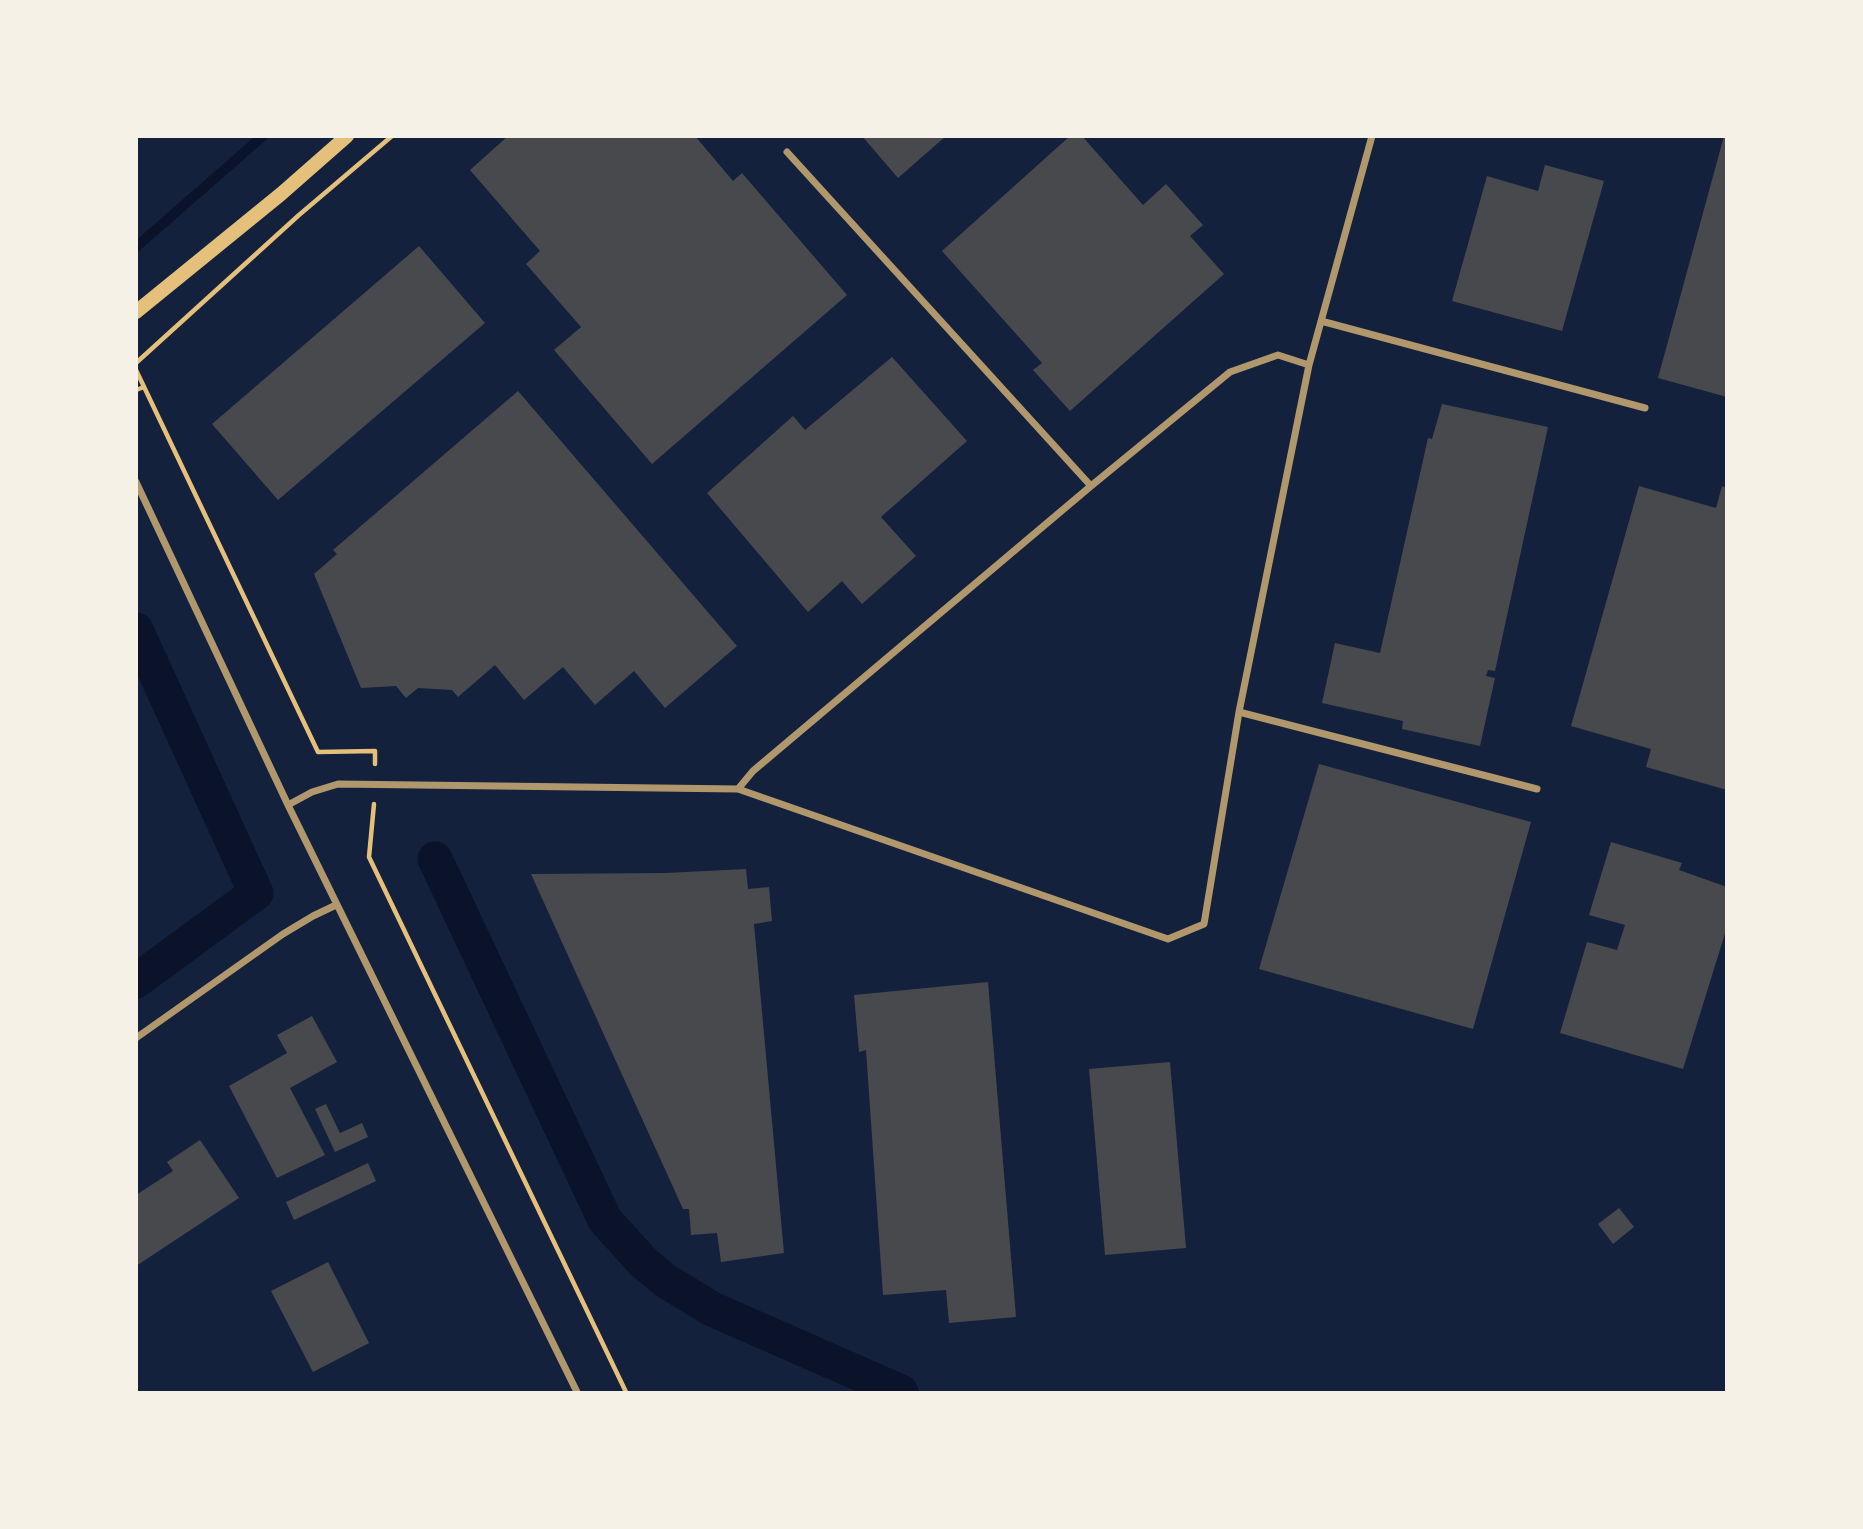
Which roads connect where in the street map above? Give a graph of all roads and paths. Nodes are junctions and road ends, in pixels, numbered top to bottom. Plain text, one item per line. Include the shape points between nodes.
1 (347, 136) edge
2 (392, 136) edge
3 (1373, 136) edge
4 (787, 152) dead end
5 (136, 312) edge
6 (1321, 321) junction
7 (136, 363) edge
8 (1309, 365) junction
9 (136, 370) edge
10 (144, 387) junction
11 (136, 390) edge
12 (1645, 408) dead end
13 (136, 482) edge
14 (1091, 485) junction
15 (1239, 712) junction
16 (374, 784) junction
17 (737, 789) junction
18 (1536, 789) dead end
19 (288, 805) junction
20 (337, 905) junction
21 (136, 1038) edge
22 (577, 1392) edge
23 (626, 1392) edge

1 - 5 main road
2 - 7 path
3 - 6 street
4 - 14 street
6 - 8 street
6 - 12 street
8 - 14 street via 1278,355 1230,372
8 - 15 street
9 - 10 path
10 - 11 path
10 - 16 path via 318,752 375,751
13 - 19 street
14 - 17 street
15 - 17 street via 1204,924 1168,939
15 - 18 street
16 - 17 street
16 - 19 street via 338,784
16 - 23 path via 369,857
19 - 20 street
20 - 21 street via 284,934
20 - 22 street

